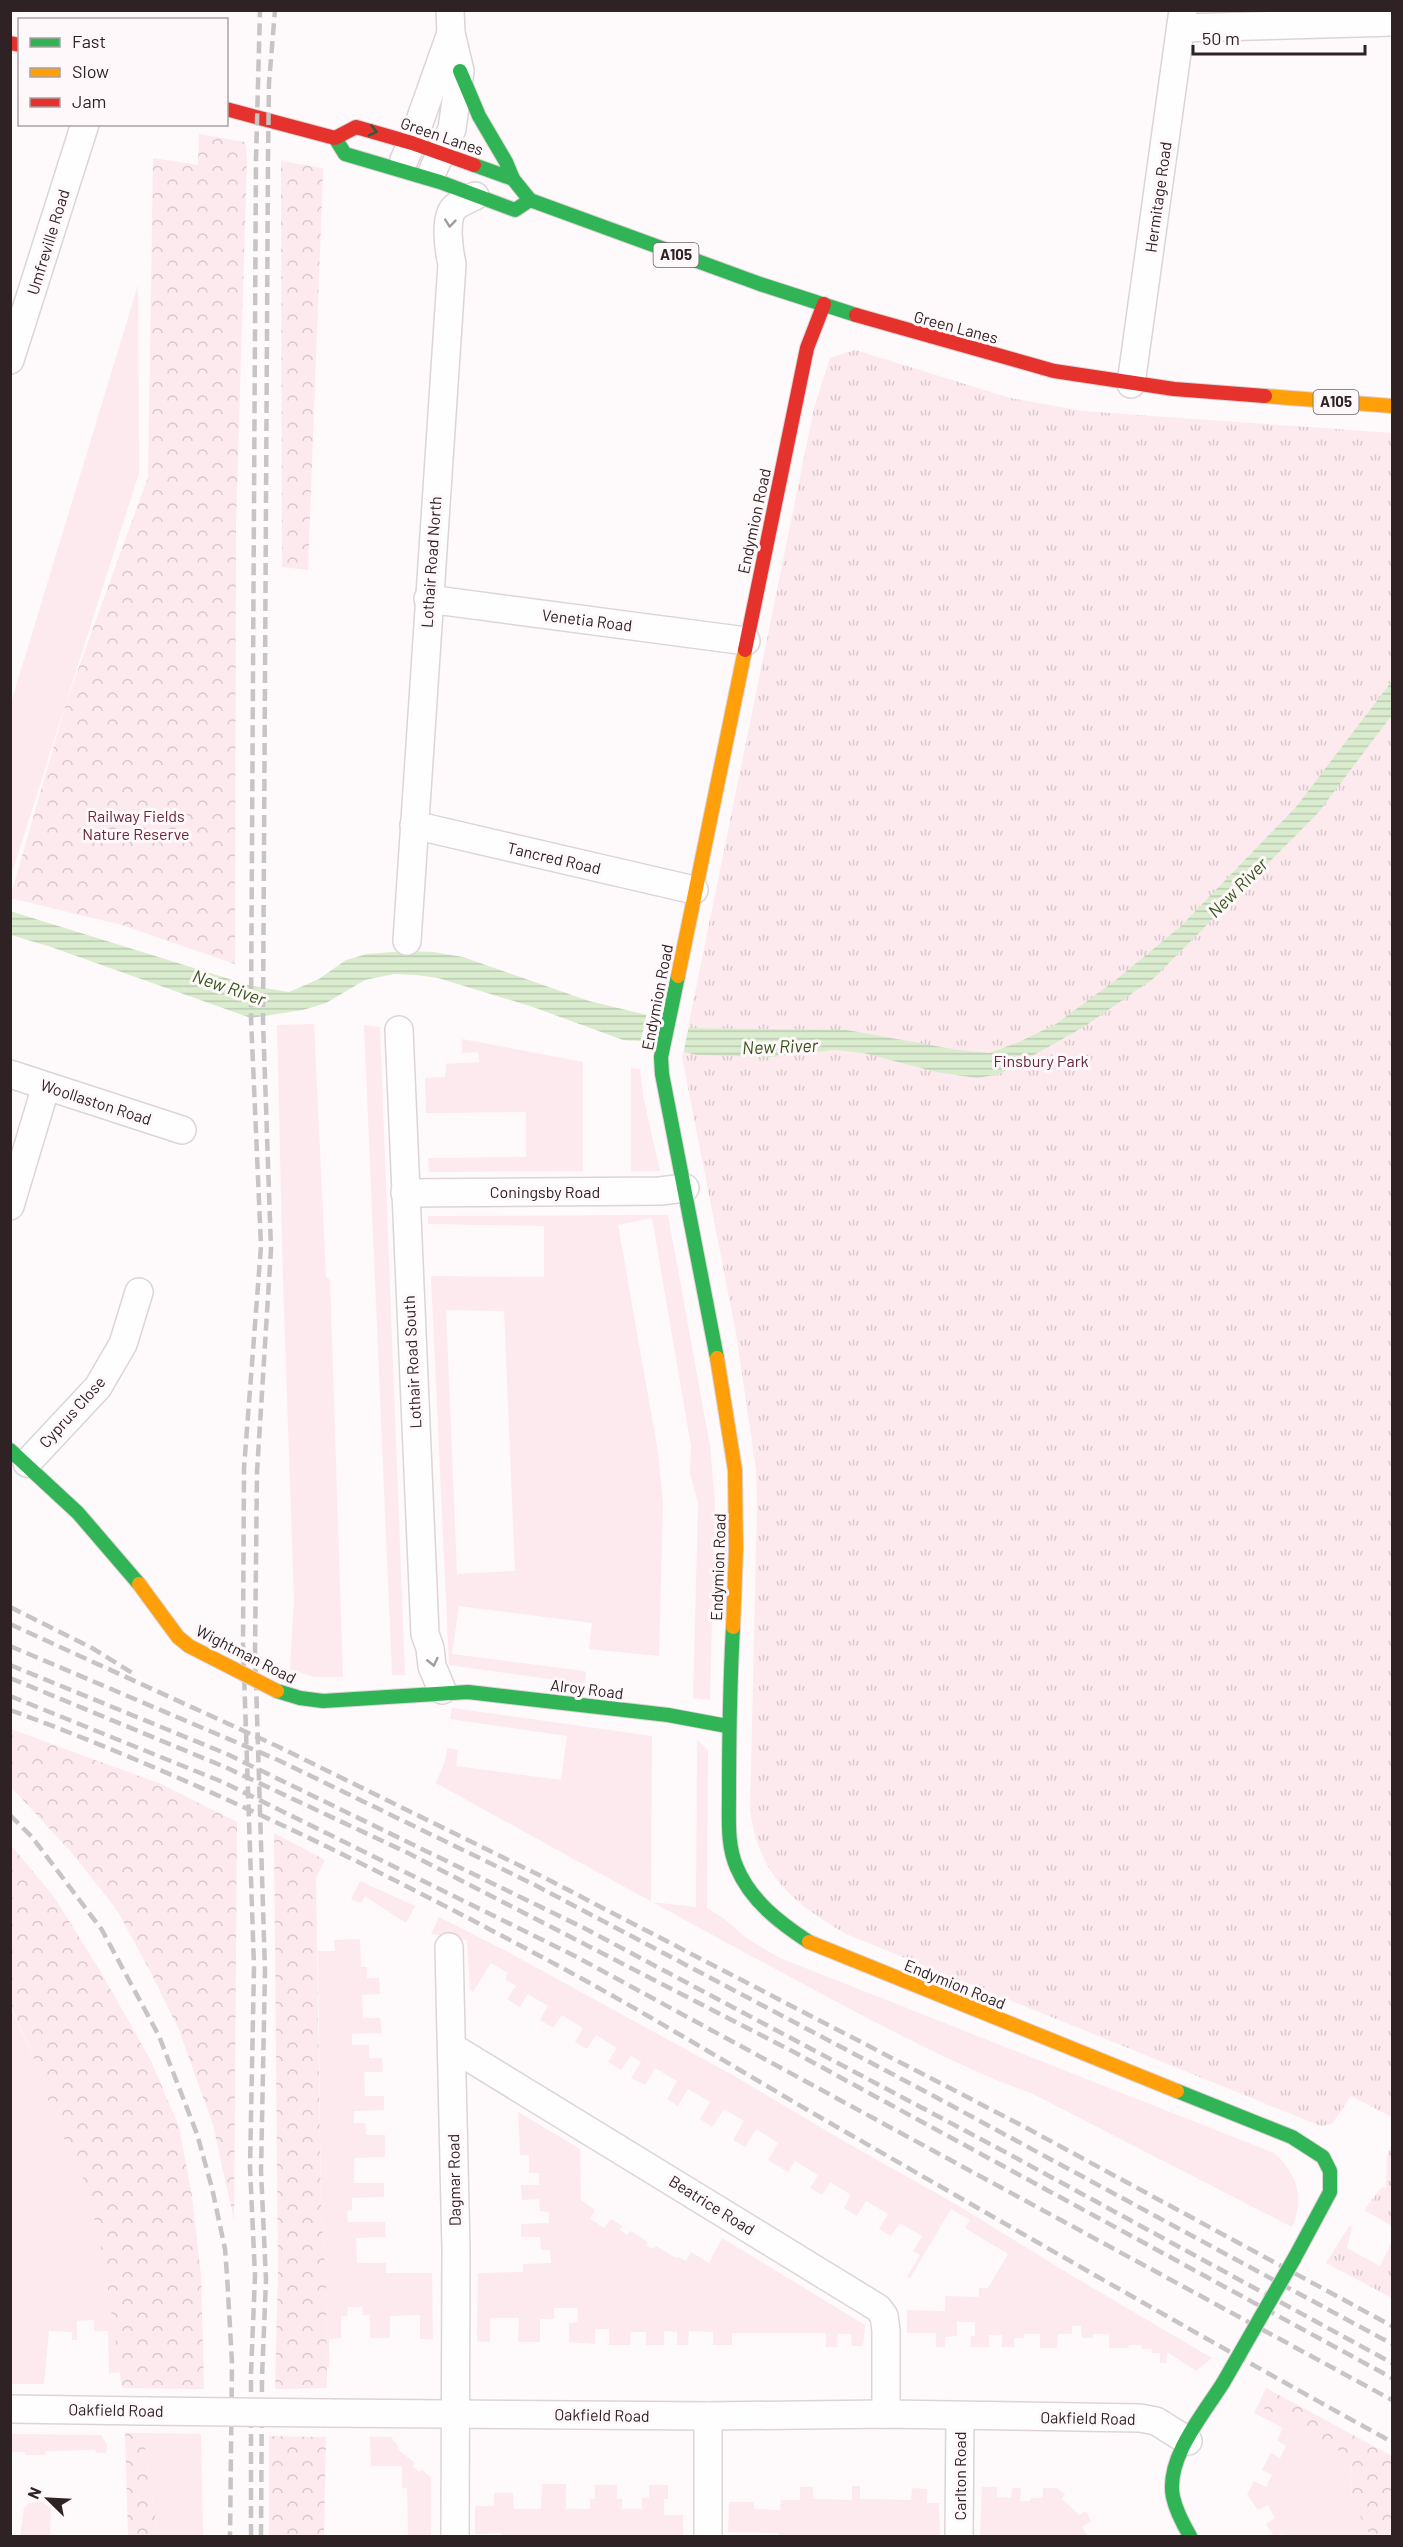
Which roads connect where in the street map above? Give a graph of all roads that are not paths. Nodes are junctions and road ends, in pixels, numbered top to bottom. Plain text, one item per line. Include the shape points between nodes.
1 (1182, 19) edge
2 (450, 22) edge
3 (1392, 22) edge
4 (460, 71) junction
5 (228, 110) edge
6 (84, 126) edge
7 (335, 138) junction
8 (412, 143) junction
9 (442, 153) junction
10 (399, 169) junction
11 (428, 179) junction
12 (513, 179) junction
13 (475, 196) junction
14 (530, 200) junction
15 (824, 304) junction
16 (10, 360) edge
17 (1131, 384) junction
18 (1392, 406) edge
19 (428, 599) junction
20 (746, 641) junction
21 (414, 825) junction
22 (694, 891) junction
23 (406, 941) dead end
24 (399, 1030) dead end
25 (10, 1074) edge
26 (46, 1086) junction
27 (183, 1130) dead end
28 (685, 1188) junction
29 (405, 1193) junction
30 (10, 1206) edge
31 (139, 1292) dead end
32 (19, 1456) edge
33 (442, 1690) junction
34 (727, 1726) junction
35 (449, 1947) dead end
36 (452, 2046) junction
37 (10, 2409) edge
38 (454, 2414) junction
39 (886, 2414) junction
40 (708, 2416) junction
41 (960, 2416) junction
42 (1188, 2441) junction
43 (455, 2536) edge
44 (708, 2536) edge
45 (959, 2536) edge
46 (1190, 2536) edge

1 - 3 street
1 - 17 street, Hermitage Road
2 - 4 street
2 - 8 street
4 - 9 street via 456,114
4 - 12 main road via 478,116
5 - 7 main road
6 - 16 street, Umfreville Road
7 -> 8 main road, Green Lanes via 356,127
7 - 10 main road via 345,154
8 - 9 main road, Green Lanes
8 - 10 street
9 - 11 street
9 - 12 main road, Green Lanes
10 - 11 main road
11 - 13 main road
12 - 14 main road
13 - 14 main road via 515,210
13 -> 19 street, Lothair Road North via 453,208 450,215 448,244 452,264
14 - 15 main road, Green Lanes / A105
15 - 17 main road, Green Lanes / A105 via 1054,371
15 - 20 main road, Endymion Road via 807,348
17 - 18 main road, Green Lanes / A105
19 - 20 street, Venetia Road
19 - 21 street, Lothair Road North
20 - 22 main road, Endymion Road
21 - 22 street, Tancred Road
21 - 23 street, Lothair Road North
22 - 28 main road, Endymion Road via 662,1053 662,1074
24 - 29 street, Lothair Road South
25 - 26 street, Woollaston Road
26 - 27 street, Woollaston Road
26 - 30 street
28 - 29 street, Coningsby Road
28 - 34 main road, Endymion Road via 735,1467
29 -> 33 street, Lothair Road South via 425,1634
31 - 32 street, Cyprus Close via 123,1344 98,1387
32 - 33 main road, Wightman Road, bridge via 94,1529 178,1637 203,1654 295,1698 330,1702
33 - 34 main road, Alroy Road via 668,1715
34 - 42 main road, Endymion Road, bridge via 730,1840 736,1867 755,1899 779,1923 811,1944 1292,2137 1329,2164 1330,2192 1321,2211
35 - 36 street, Dagmar Road
36 - 38 street, Dagmar Road
36 - 39 street, Beatrice Road via 878,2308 886,2330
37 - 38 street, Oakfield Road, bridge
38 - 40 street, Oakfield Road
38 - 43 street, Dagmar Road
39 - 40 street, Oakfield Road
39 - 41 street, Oakfield Road
40 - 44 street
41 - 42 street, Oakfield Road via 1140,2418 1156,2421
41 - 45 street, Carlton Road
42 - 46 main road, Endymion Road via 1172,2485 1179,2515

